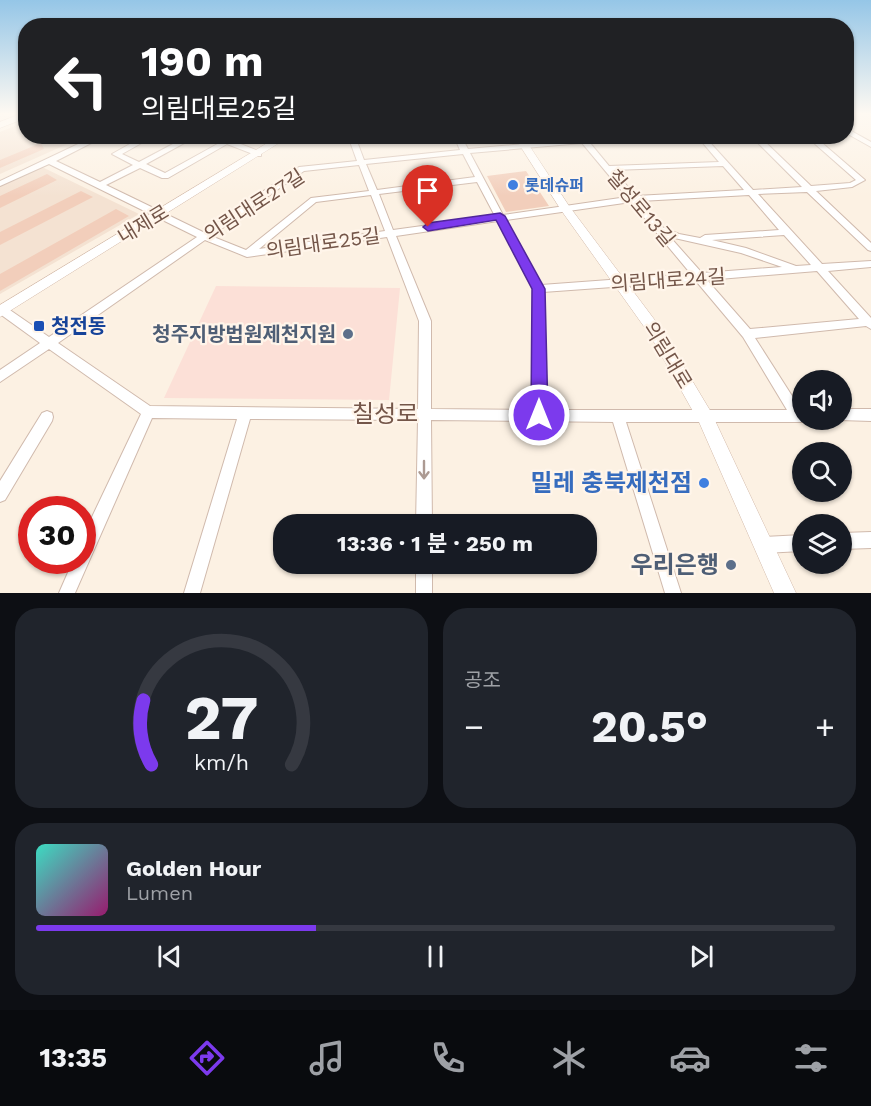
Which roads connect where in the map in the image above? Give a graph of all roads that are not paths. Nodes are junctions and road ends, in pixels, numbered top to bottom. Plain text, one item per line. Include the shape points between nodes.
1 (86, 144) edge
2 (135, 144) edge
3 (179, 144) edge
4 (224, 144) edge
5 (233, 144) edge
6 (274, 144) edge
7 (354, 144) edge
8 (461, 144) edge
9 (506, 144) edge
10 (523, 144) edge
11 (587, 144) edge
12 (707, 144) edge
13 (762, 144) edge
14 (818, 144) edge
15 (465, 152) junction
16 (258, 154) junction
17 (50, 162) junction
18 (360, 162) junction
19 (725, 164) junction
20 (140, 165) junction
21 (607, 168) junction
22 (480, 179) junction
23 (861, 180) junction
24 (871, 181) edge
25 (0, 184) edge
26 (99, 186) junction
27 (810, 189) junction
28 (751, 192) junction
29 (372, 193) junction
30 (633, 199) junction
31 (565, 208) junction
32 (160, 214) junction
33 (500, 216) junction
34 (657, 228) junction
35 (786, 232) junction
36 (388, 233) junction
37 (205, 237) junction
38 (692, 239) junction
39 (871, 248) edge
40 (246, 254) junction
41 (871, 264) edge
42 (819, 267) junction
43 (797, 269) junction
44 (700, 278) junction
45 (622, 284) junction
46 (538, 289) junction
47 (1, 310) edge
48 (870, 324) edge
49 (747, 334) junction
50 (49, 343) junction
51 (0, 377) edge
52 (792, 404) edge
53 (148, 412) junction
54 (245, 413) junction
55 (424, 414) junction
56 (539, 415) junction
57 (617, 415) junction
58 (852, 415) edge
59 (871, 415) edge
60 (792, 416) edge
61 (47, 417) dead end
62 (705, 417) junction
63 (0, 495) edge
64 (424, 514) edge
65 (96, 526) edge
66 (871, 540) edge
67 (852, 541) edge
68 (792, 544) edge
69 (764, 546) junction
70 (75, 574) edge
71 (424, 574) edge
72 (67, 593) edge
73 (192, 593) edge
74 (424, 593) edge
75 (673, 593) edge
76 (784, 593) edge

1 - 17 street
2 - 20 street via 116,154
3 - 20 street
4 - 20 street via 165,176
5 - 16 street
6 - 16 street, 내제로
7 - 18 street
8 - 15 street
9 - 15 street, 의림대로27길
10 - 31 street, 의림대로
11 - 21 street, 칠성로13길
12 - 19 street
13 - 27 street
14 - 23 street
15 - 18 street, 의림대로27길
15 - 22 street
16 - 32 street, 내제로
17 - 25 street
17 - 26 street, 의림대로25길
18 - 29 street
18 - 37 street, 의림대로27길 via 302,169
19 - 21 street
19 - 28 street
20 - 26 street
21 - 30 street, 칠성로13길
22 - 29 street
22 - 33 street
23 - 24 street, 의림대로25길
23 - 27 street, 의림대로25길 via 852,185
26 - 32 street, 의림대로25길
27 - 28 street, 의림대로25길
27 - 39 street
28 - 30 street, 의림대로25길
28 - 35 street
29 - 36 street
29 - 40 street via 314,200
30 - 31 street, 의림대로25길
30 - 34 street, 칠성로13길
31 - 33 street, 의림대로25길
31 - 45 street, 의림대로
32 - 37 street, 의림대로25길
32 - 47 street, 내제로
33 - 36 street, 의림대로25길
33 - 46 street
34 - 38 street, 의림대로24길
34 - 44 street, 칠성로13길
35 - 38 street
35 - 42 street
36 - 40 street, 의림대로25길
36 - 55 street via 425,321
37 - 40 street, 의림대로25길
37 - 50 street, 의림대로27길
38 - 43 street, 의림대로24길 via 743,250
41 - 42 street, 의림대로24길
42 - 43 street, 의림대로24길
42 - 48 street
43 - 44 street, 의림대로24길
44 - 45 street, 의림대로24길
44 - 49 street, 칠성로13길
45 - 46 street, 의림대로24길
45 - 62 street, 의림대로 via 655,331
46 - 56 street
47 - 50 street
48 - 49 street
49 - 52 street, 칠성로13길
50 - 51 street, 의림대로27길
50 - 53 street
53 - 54 street, 칠성로
53 - 65 street
54 - 55 street, 칠성로
54 - 73 street
55 - 56 street, 칠성로
55 -> 64 street
56 - 57 street, 칠성로
57 - 62 street, 칠성로
57 - 75 street
58 - 59 street
60 - 62 street, 칠성로
61 - 63 street
62 - 69 street, 의림대로
66 - 67 street
68 - 69 street
69 - 76 street, 의림대로
70 - 72 street
71 - 74 street

